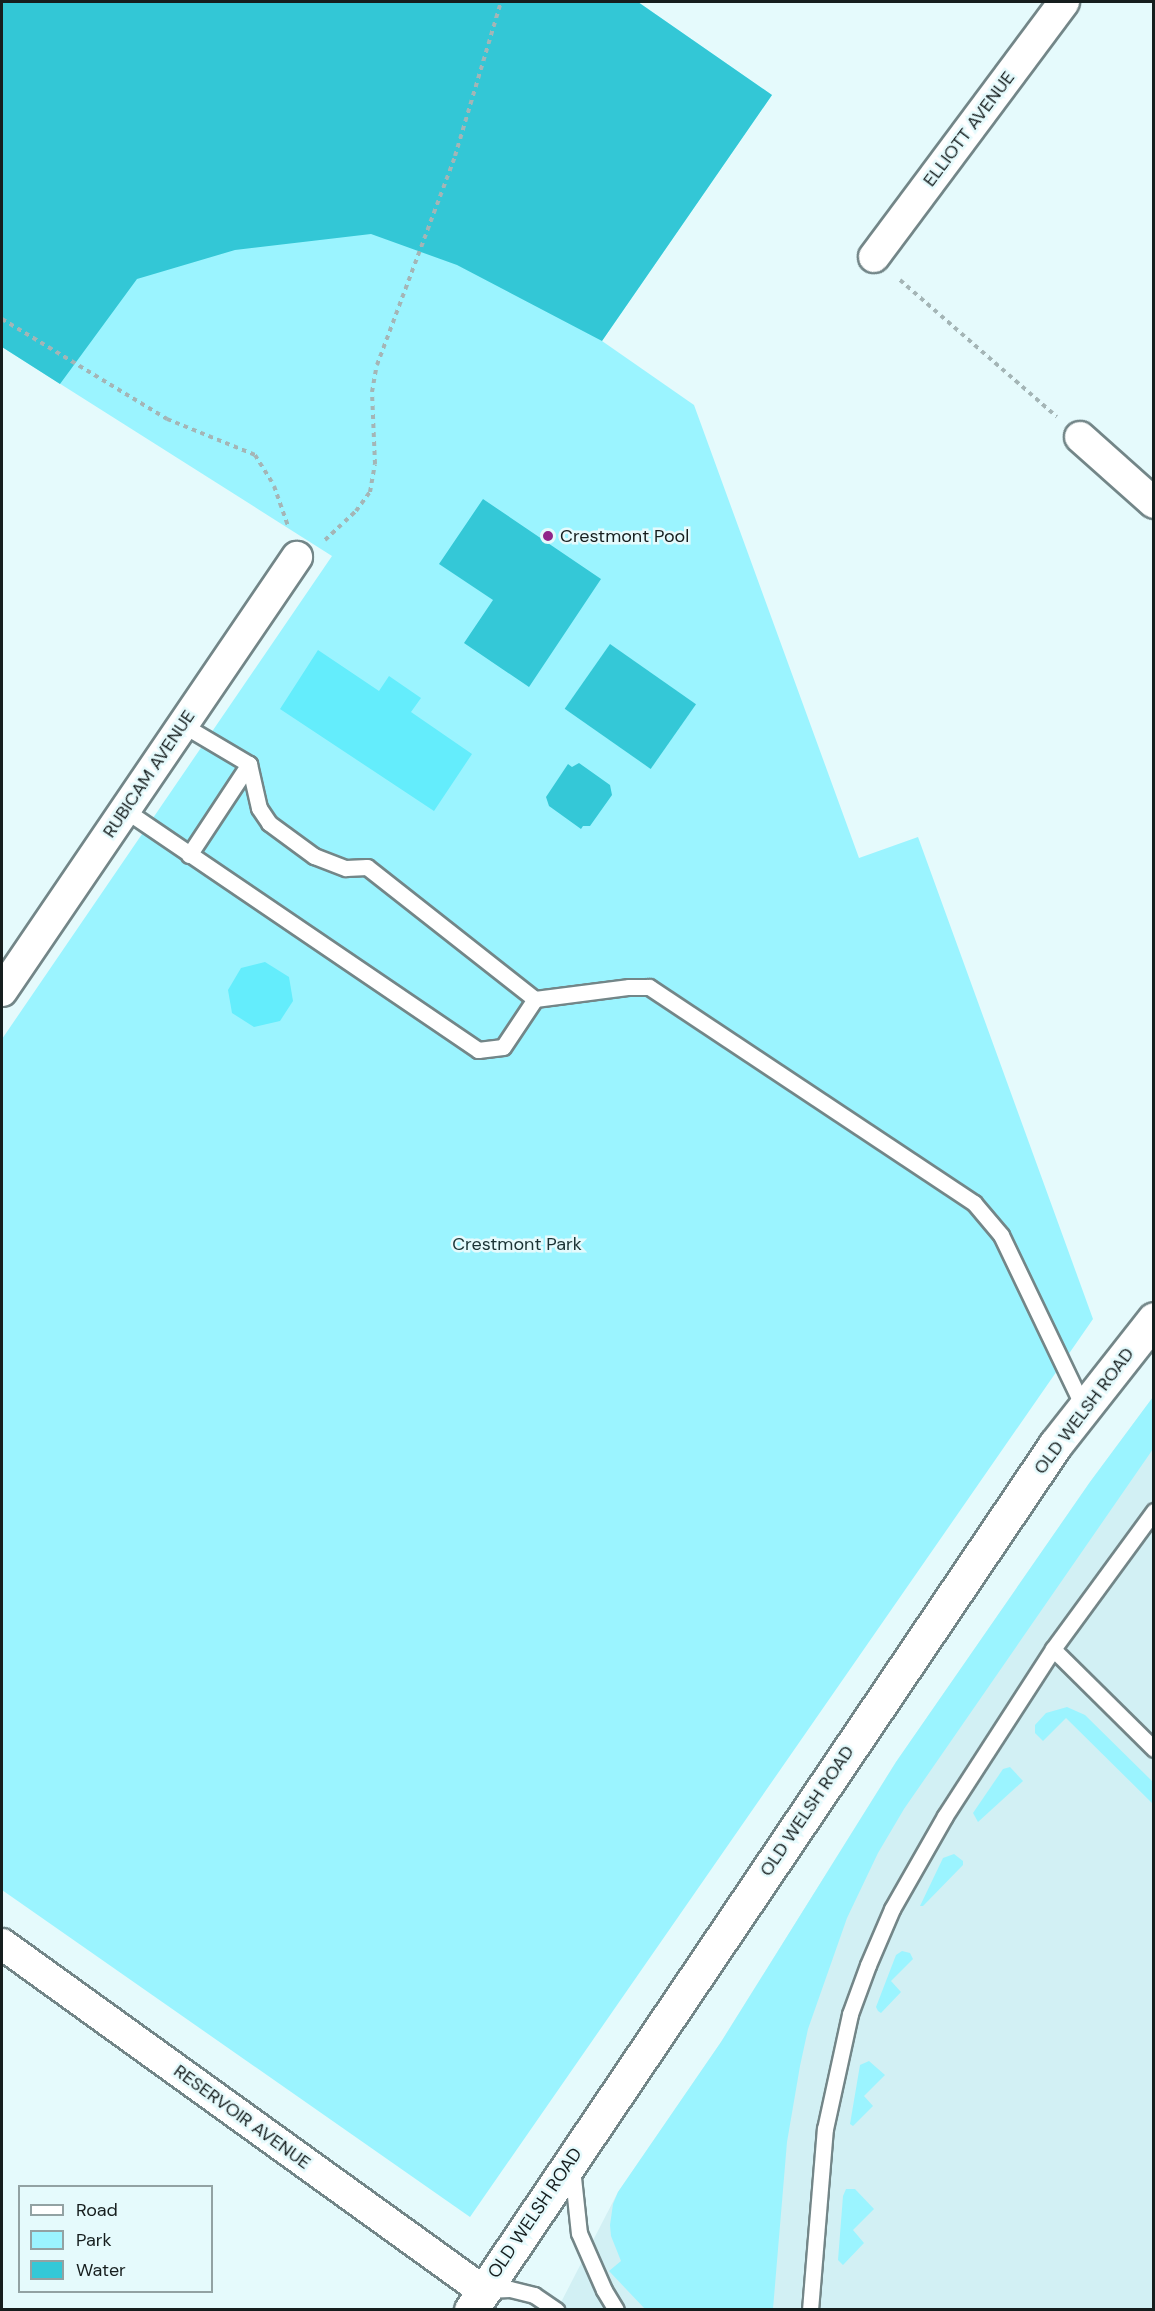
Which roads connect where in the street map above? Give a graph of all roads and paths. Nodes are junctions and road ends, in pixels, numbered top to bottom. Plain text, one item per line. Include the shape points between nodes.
1 (501, 2) edge
2 (1064, 2) edge
3 (874, 257) joint
4 (2, 319) edge
5 (1080, 437) joint
6 (1154, 503) edge
7 (297, 557) junction
8 (183, 725) junction
9 (249, 764) junction
10 (125, 810) junction
11 (189, 855) junction
12 (2, 991) edge
13 (535, 999) junction
14 (1154, 1319) edge
15 (1084, 1408) junction
16 (1154, 1511) edge
17 (1053, 1649) junction
18 (1154, 1749) edge
19 (2, 1944) edge
20 (572, 2158) junction
21 (483, 2303) edge
22 (556, 2310) edge
23 (615, 2310) edge
24 (810, 2310) edge

1 - 7 path via 455,156 377,365 372,392 375,464 370,492 334,534
2 - 3 street, ELLIOTT AVENUE
3 - 5 path
4 - 7 path via 167,419 255,455 274,486
5 - 6 street
7 - 8 street, RUBICAM AVENUE
8 - 9 lane
8 - 10 street, RUBICAM AVENUE
9 - 11 lane
9 - 13 lane via 258,808 269,824 314,856 346,868 367,867
10 - 11 lane
10 - 12 street, RUBICAM AVENUE
11 - 13 lane via 478,1050 503,1047
13 - 15 lane via 649,987 974,1203 1001,1235
14 - 15 street, OLD WELSH ROAD
15 - 20 street, OLD WELSH ROAD via 1055,1445
16 - 17 lane
17 - 18 lane
17 - 24 lane via 945,1816 892,1909 868,1965 850,2014 825,2129
19 - 21 street, RESERVOIR AVENUE
20 - 21 street, OLD WELSH ROAD
20 - 23 lane via 579,2233
21 - 22 lane via 510,2289 534,2295

